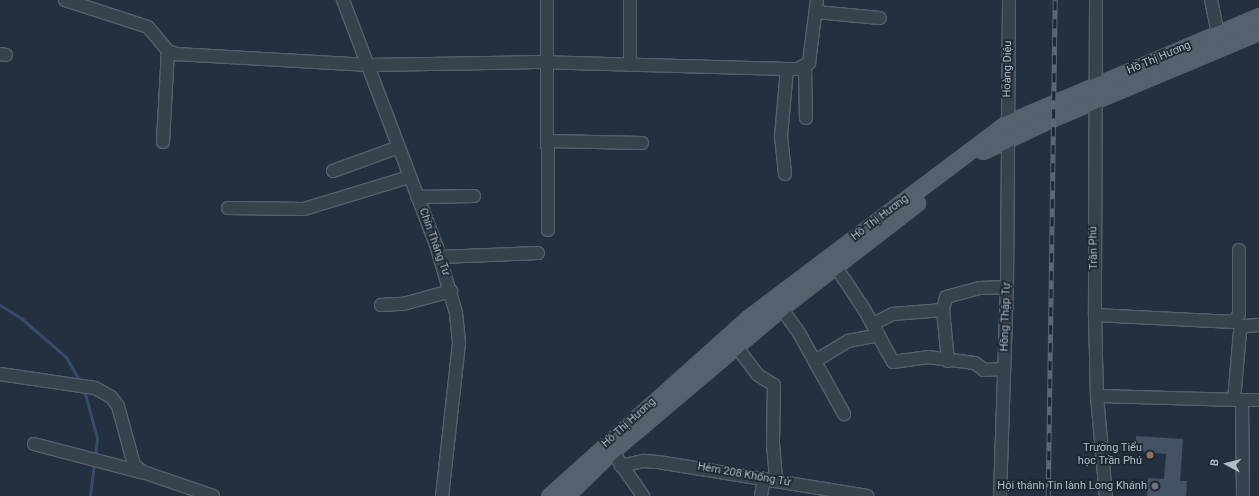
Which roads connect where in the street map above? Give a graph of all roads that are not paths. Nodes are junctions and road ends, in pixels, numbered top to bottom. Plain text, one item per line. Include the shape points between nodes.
1 (65, 0) edge
2 (343, 0) edge
3 (547, 0) edge
4 (630, 0) edge
5 (817, 0) edge
6 (1009, 0) edge
7 (1096, 0) edge
8 (1211, 0) edge
9 (816, 12) junction
10 (1259, 16) edge
11 (880, 18) dead end
12 (1259, 32) edge
13 (1217, 33) junction
14 (1221, 48) junction
15 (168, 51) junction
16 (547, 62) junction
17 (369, 65) junction
18 (630, 65) junction
19 (805, 67) junction
20 (787, 69) junction
21 (1094, 85) junction
22 (1094, 101) junction
23 (806, 118) dead end
24 (1007, 131) junction
25 (548, 141) junction
26 (163, 142) dead end
27 (642, 143) dead end
28 (399, 147) junction
29 (333, 170) dead end
30 (785, 174) dead end
31 (409, 177) junction
32 (474, 196) dead end
33 (417, 197) junction
34 (228, 208) dead end
35 (548, 230) dead end
36 (1239, 250) dead end
37 (538, 253) dead end
38 (440, 258) junction
39 (836, 267) junction
40 (1007, 287) junction
41 (450, 291) junction
42 (381, 304) dead end
43 (782, 308) junction
44 (943, 310) junction
45 (1095, 315) junction
46 (872, 324) junction
47 (1259, 325) edge
48 (878, 335) junction
49 (736, 346) junction
50 (948, 360) junction
51 (815, 362) junction
52 (1004, 369) junction
53 (0, 374) edge
54 (1097, 396) junction
55 (1238, 400) junction
56 (1259, 400) edge
57 (844, 414) dead end
58 (34, 444) dead end
59 (612, 451) junction
60 (621, 466) junction
61 (143, 472) junction
62 (764, 479) junction
63 (776, 481) junction
64 (213, 496) edge
65 (442, 496) edge
66 (549, 496) edge
67 (566, 496) edge
68 (643, 496) edge
69 (761, 496) edge
70 (867, 496) edge
71 (1000, 496) edge
72 (1106, 496) edge
73 (1243, 496) edge

1 - 15 street via 148,27
2 - 17 street, Chín Tháng Tư
3 - 16 street
4 - 18 street
5 - 9 street
6 - 24 street, Hoàng Diệu
7 - 21 street, Trần Phú
8 - 13 street
9 - 11 street
9 - 19 street via 811,57
10 - 13 main road, Hồ Thị Hương
12 - 14 main road, Hồ Thị Hương
13 - 14 street
13 - 21 main road, Hồ Thị Hương
14 - 22 main road, Hồ Thị Hương
15 - 17 street via 288,62
15 - 26 street
16 - 17 street
16 - 18 street
16 - 25 street
17 - 28 street, Chín Tháng Tư
18 - 20 street
19 - 20 street
19 - 23 street
20 - 30 street via 781,137
21 - 22 street, Trần Phú
21 - 24 main road, Hồ Thị Hương
22 - 24 main road, Hồ Thị Hương
22 - 45 street, Trần Phú
24 - 39 main road, Hồ Thị Hương
24 - 40 street, Hồng Thập Tự
24 - 66 main road, Hồ Thị Hương via 748,318
25 - 27 street
25 - 35 street
28 - 29 street
28 - 31 street, Chín Tháng Tư
31 - 33 street, Chín Tháng Tư
31 - 34 street via 304,210
32 - 33 street
33 - 38 street, Chín Tháng Tư
36 - 45 street via 1239,314 1234,322
37 - 38 street
38 - 41 street, Chín Tháng Tư
39 - 43 main road, Hồ Thị Hương
39 - 46 street
40 - 44 street via 980,288 948,295 944,300
40 - 52 street, Hồng Thập Tự
41 - 42 street via 403,304
41 - 65 street, Chín Tháng Tư via 459,343
43 - 49 main road, Hồ Thị Hương
43 - 51 street
44 - 46 street via 893,314
44 - 50 street
45 - 54 street, Trần Phú
46 - 48 street
47 - 55 street via 1244,326 1240,331
48 - 50 street via 893,362 920,357
48 - 51 street via 848,341
49 - 59 main road, Hồ Thị Hương
49 - 63 street via 758,374 774,385
50 - 52 street via 975,363 984,370
51 - 57 street
52 - 71 street, Hồng Thập Tự
53 - 61 street via 77,383 111,397 118,406 131,460
54 - 55 street
54 - 72 street, Trần Phú
55 - 56 street
55 - 73 street
58 - 61 street
59 - 60 street
59 - 67 main road, Hồ Thị Hương
60 - 62 street, Hẻm 208 Khổng Tử via 643,461 658,462
60 - 68 street
61 - 64 street
62 - 63 street, Hẻm 208 Khổng Tử
62 - 69 street
63 - 70 street, Hẻm 208 Khổng Tử

